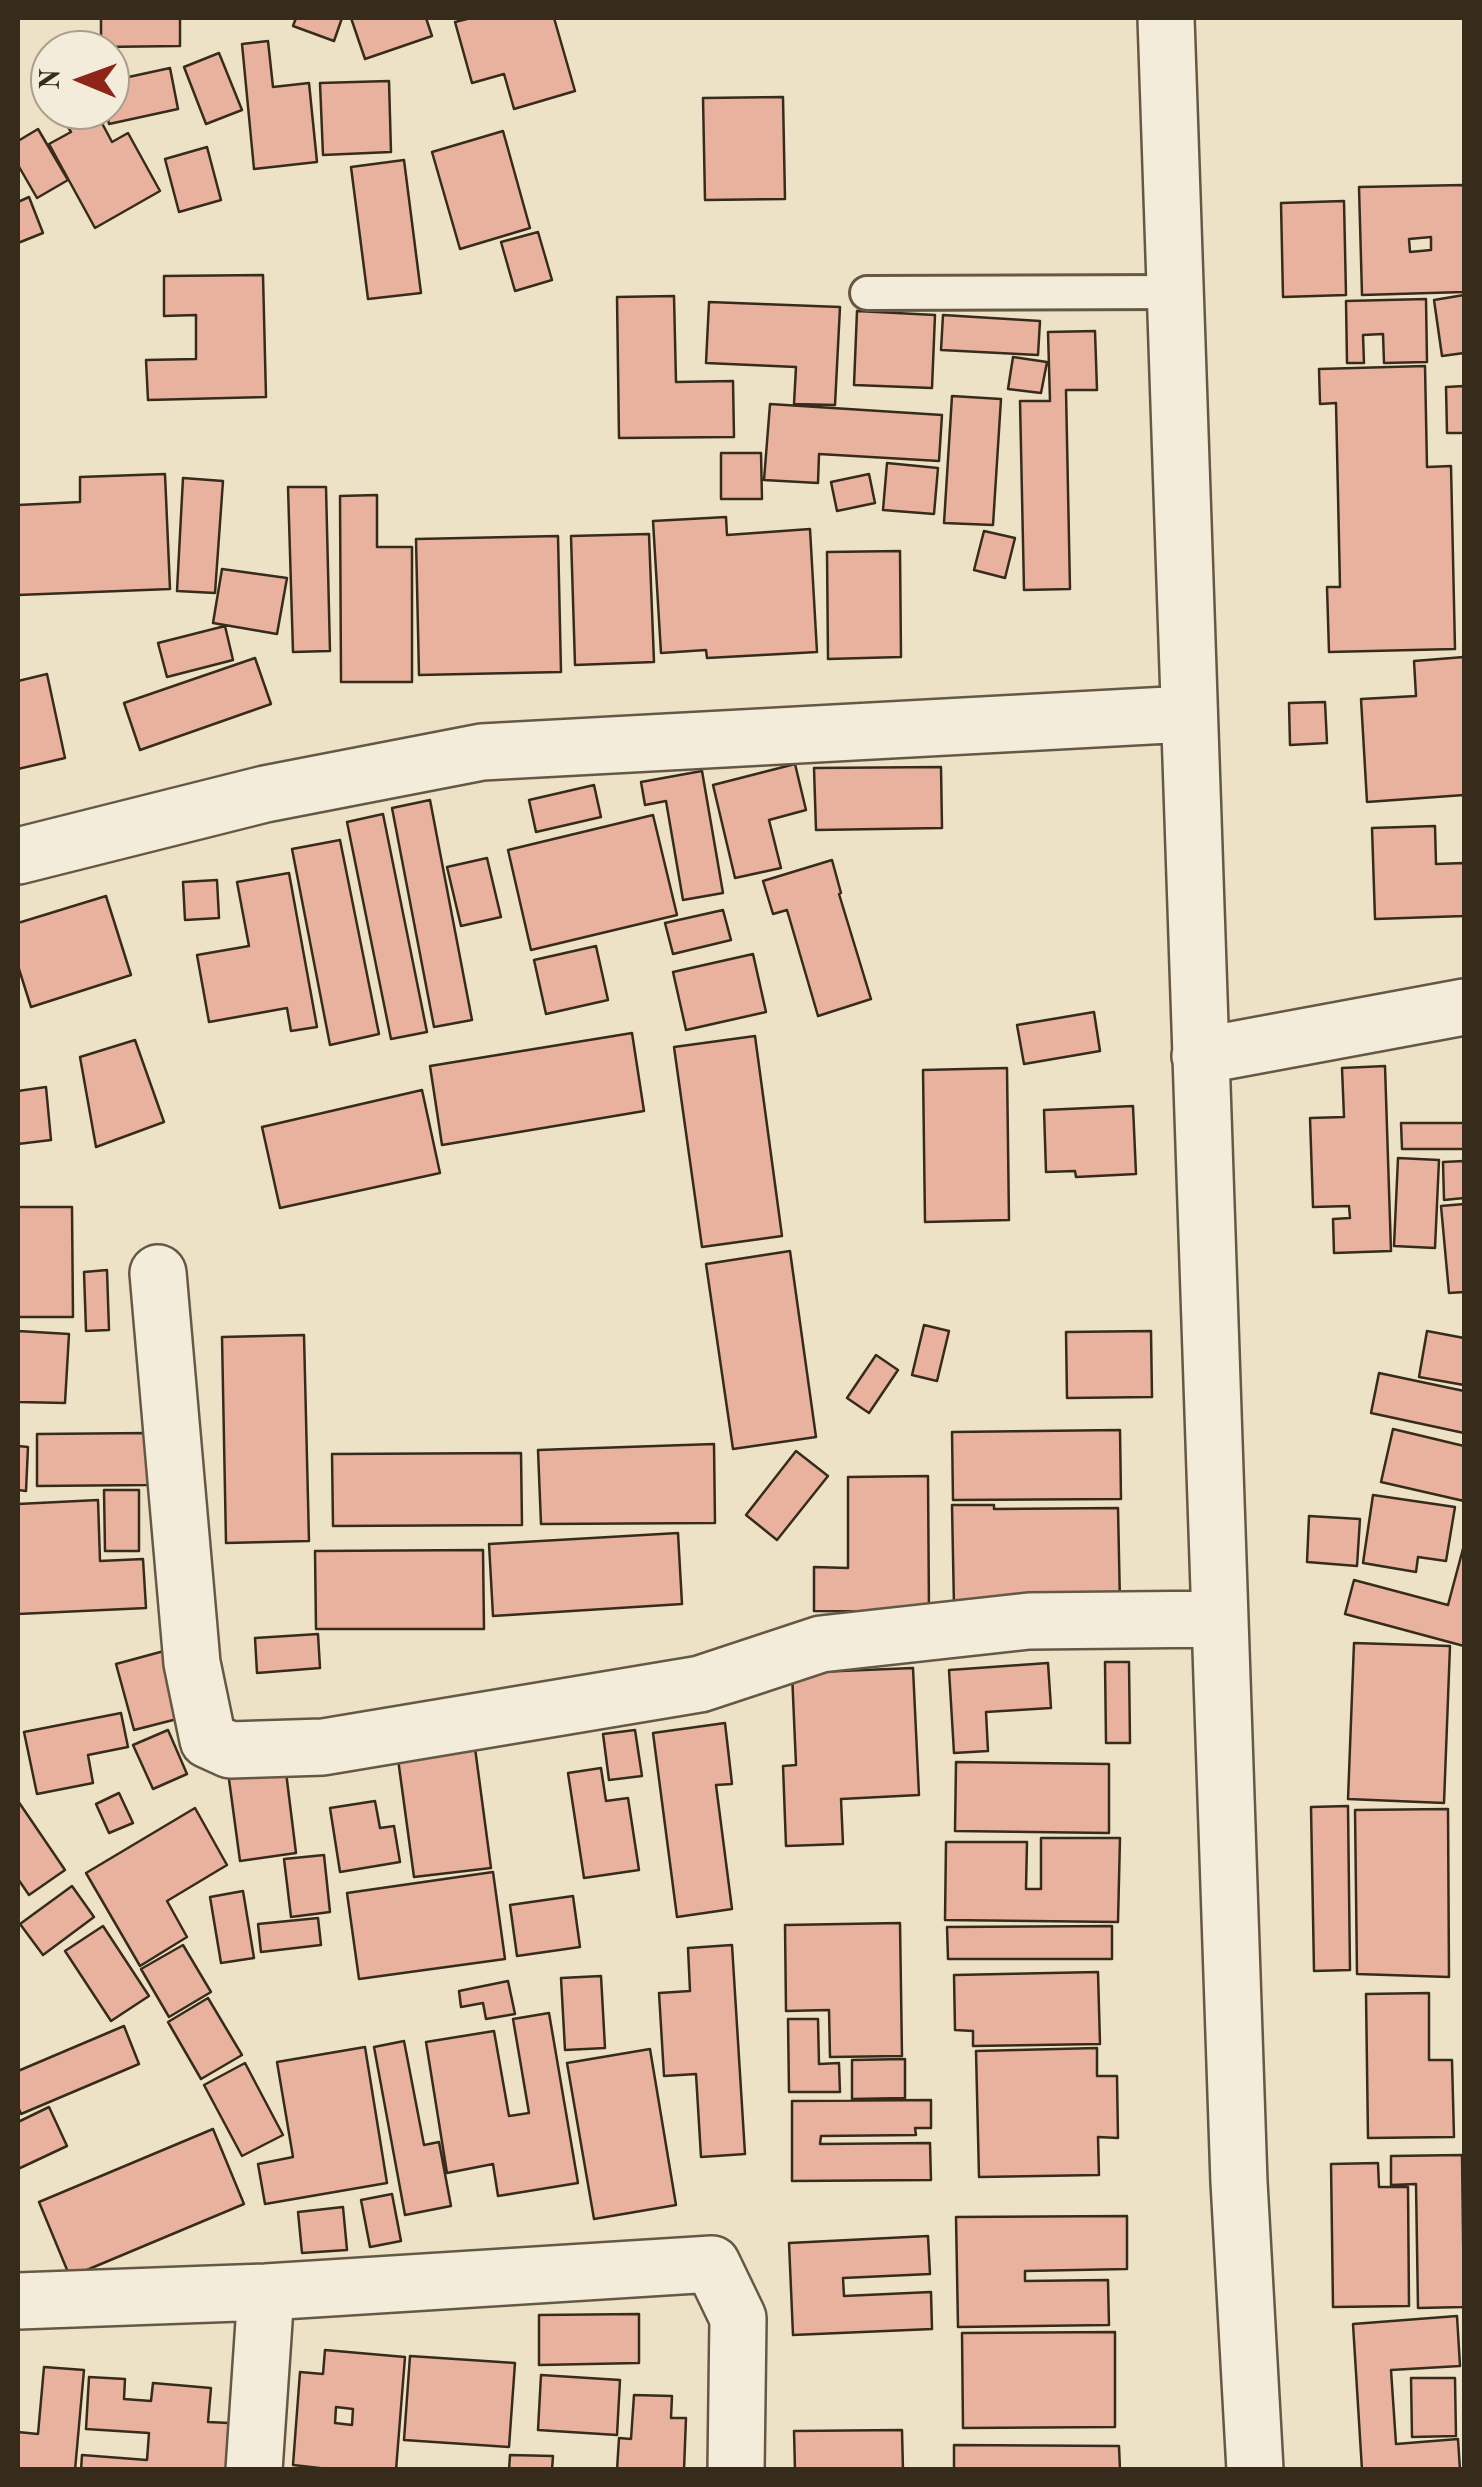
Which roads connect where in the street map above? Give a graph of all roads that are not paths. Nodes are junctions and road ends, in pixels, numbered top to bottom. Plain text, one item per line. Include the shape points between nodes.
1 (1166, 18) edge
2 (1174, 292) junction
3 (867, 293) dead end
4 (1188, 714) junction
5 (18, 856) edge
6 (1464, 1007) edge
7 (1200, 1056) junction
8 (158, 1273) dead end
9 (1220, 1620) junction
10 (266, 2292) junction
11 (18, 2301) edge
12 (254, 2470) edge
13 (736, 2470) edge
14 (1255, 2470) edge

1 - 2 street
2 - 3 lane
2 - 4 street
4 - 5 street via 482,752 266,794
4 - 7 street
6 - 7 street
7 - 9 street
8 - 9 street via 192,1663 208,1740 230,1750 323,1748 700,1684 821,1644 1029,1621
9 - 14 street
10 - 11 street
10 - 12 street
10 - 13 street via 712,2264 738,2318

